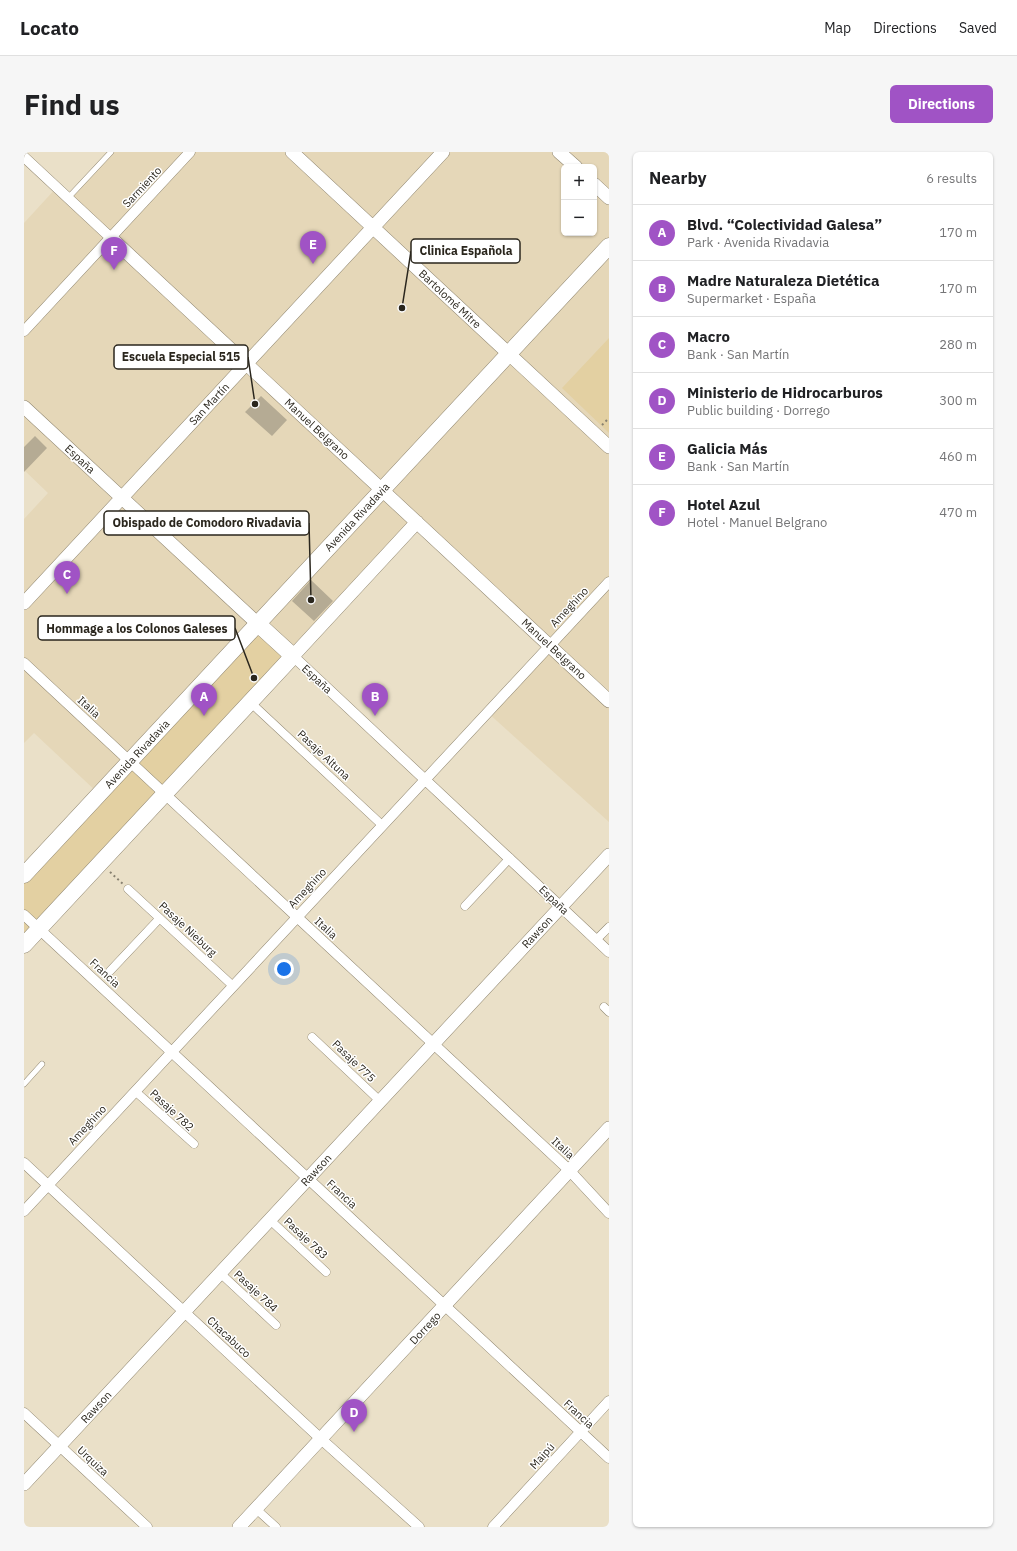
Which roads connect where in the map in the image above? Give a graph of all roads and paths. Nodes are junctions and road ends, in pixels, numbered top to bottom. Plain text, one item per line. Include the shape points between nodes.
1 (111, 152) edge
2 (190, 152) edge
3 (293, 152) edge
4 (443, 152) edge
5 (559, 152) edge
6 (26, 162) edge
7 (573, 164) edge
8 (597, 187) edge
9 (68, 198) junction
10 (609, 198) edge
11 (373, 228) junction
12 (111, 238) junction
13 (609, 246) edge
14 (24, 331) edge
15 (509, 354) junction
16 (247, 364) junction
17 (24, 407) edge
18 (609, 418) edge
19 (601, 426) dead end
20 (609, 447) edge
21 (382, 490) junction
22 (122, 498) junction
23 (417, 522) junction
24 (609, 582) edge
25 (24, 603) edge
26 (258, 624) junction
27 (550, 646) junction
28 (293, 656) junction
29 (24, 663) edge
30 (609, 701) edge
31 (250, 702) junction
32 (130, 762) junction
33 (425, 779) junction
34 (165, 794) junction
35 (382, 825) junction
36 (609, 855) edge
37 (510, 858) junction
38 (109, 871) dead end
39 (24, 875) edge
40 (128, 889) joint
41 (465, 906) dead end
42 (561, 906) junction
43 (24, 915) edge
44 (297, 917) junction
45 (159, 919) junction
46 (609, 927) edge
47 (39, 929) junction
48 (596, 940) junction
49 (24, 945) edge
50 (609, 952) edge
51 (110, 971) dead end
52 (233, 986) junction
53 (312, 1037) dead end
54 (433, 1044) junction
55 (172, 1052) junction
56 (42, 1064) dead end
57 (24, 1084) edge
58 (135, 1091) junction
59 (380, 1101) junction
60 (609, 1128) edge
61 (194, 1144) dead end
62 (24, 1163) edge
63 (569, 1170) junction
64 (308, 1179) junction
65 (48, 1185) junction
66 (24, 1211) edge
67 (608, 1212) edge
68 (270, 1220) junction
69 (326, 1272) dead end
70 (220, 1273) junction
71 (445, 1306) junction
72 (184, 1312) junction
73 (276, 1325) dead end
74 (609, 1401) edge
75 (24, 1413) edge
76 (580, 1431) junction
77 (321, 1439) junction
78 (60, 1446) junction
79 (609, 1458) edge
80 (24, 1484) edge
81 (256, 1509) junction
82 (146, 1527) edge
83 (239, 1527) edge
84 (276, 1527) edge
85 (419, 1527) edge
86 (493, 1527) edge

1 - 9 lane
2 - 12 street, Sarmiento
3 - 11 street, Bartolomé Mitre
4 - 11 street, San Martín
5 - 7 street
6 - 9 street, Manuel Belgrano
8 - 10 street
9 - 12 street, Manuel Belgrano
11 - 15 street, Bartolomé Mitre
11 - 16 street, San Martín
12 - 14 street, Sarmiento
12 - 16 street, Manuel Belgrano
13 - 15 main road, Avenida Rivadavia
15 - 20 street, Bartolomé Mitre
15 - 21 main road, Avenida Rivadavia
16 - 21 street, Manuel Belgrano
16 - 22 street, San Martín
17 - 22 street, España
18 - 19 path
21 - 23 street, Manuel Belgrano
21 - 26 main road, Avenida Rivadavia
22 - 25 street, San Martín
22 - 26 street, España
23 - 27 street, Manuel Belgrano
23 - 28 street
24 - 27 street, Ameghino
26 - 28 main road, España
26 - 32 main road, Avenida Rivadavia
27 - 30 street, Manuel Belgrano
27 - 33 street, Ameghino
28 - 31 main road
28 - 33 street, España
29 - 32 street, Italia
31 - 34 main road
31 - 35 street, Pasaje Altuna
32 - 34 street, Italia
32 - 39 main road, Avenida Rivadavia
33 - 35 street, Ameghino
33 - 37 street, España
34 - 44 street, Italia
34 - 47 main road
35 - 44 street, Ameghino
36 - 42 street, Rawson
37 - 41 street
37 - 42 street, España
38 - 40 path
40 - 45 street, Pasaje Nieburg
42 - 48 street, España
42 - 54 street, Rawson
43 - 47 street, Francia
44 - 52 street, Ameghino
44 - 54 street, Italia
45 - 51 street
45 - 52 street, Pasaje Nieburg
46 - 48 street
47 - 49 main road
47 - 55 street, Francia
48 - 50 street, España
52 - 55 street, Ameghino
53 - 59 street, Pasaje 775
54 - 59 street, Rawson
54 - 63 street, Italia
55 - 58 street, Ameghino
55 - 64 street, Francia
56 - 57 lane
58 - 61 street, Pasaje 782
58 - 65 street, Ameghino
59 - 64 street, Rawson
60 - 63 street, Dorrego
62 - 65 street, Chacabuco
63 - 67 street, Italia
63 - 71 street, Dorrego
64 - 68 street, Rawson
64 - 71 street, Francia
65 - 66 street, Ameghino
65 - 72 street, Chacabuco
68 - 69 street, Pasaje 783
68 - 70 street, Rawson
70 - 72 street, Rawson
70 - 73 street, Pasaje 784
71 - 76 street, Francia
71 - 77 street, Dorrego
72 - 77 street, Chacabuco
72 - 78 street, Rawson
74 - 76 street, Maipú
75 - 78 street, Urquiza
76 - 79 street, Francia
76 - 86 street, Maipú
77 - 81 street, Dorrego
77 - 85 street, Chacabuco
78 - 80 street, Rawson
78 - 82 street, Urquiza
81 - 83 street, Dorrego
81 - 84 street

